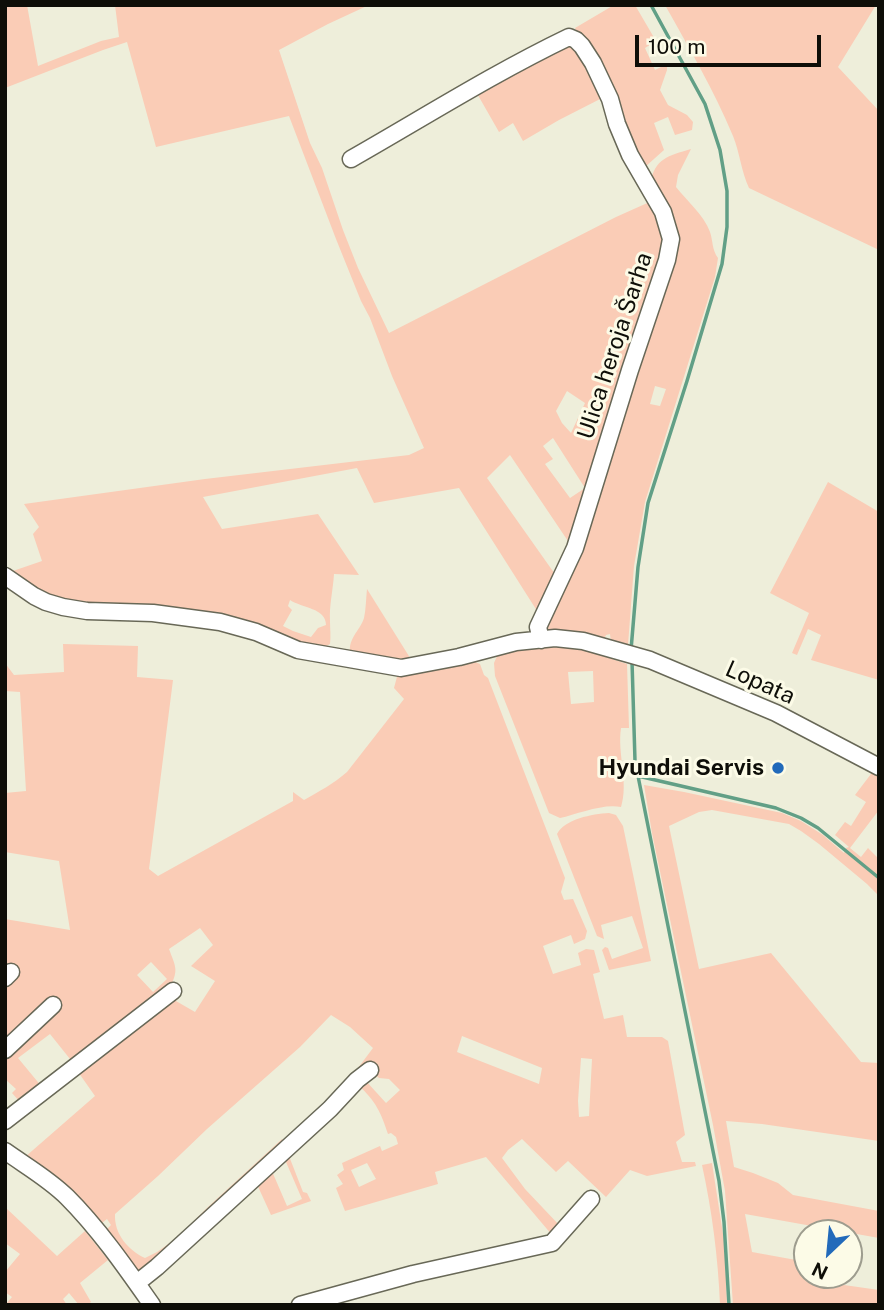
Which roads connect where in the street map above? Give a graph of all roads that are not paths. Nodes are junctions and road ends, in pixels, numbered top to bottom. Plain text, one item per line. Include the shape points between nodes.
1 (351, 159) dead end
2 (5, 576) edge
3 (541, 640) junction
4 (879, 767) edge
5 (173, 991) dead end
6 (53, 1004) dead end
7 (5, 1049) edge
8 (370, 1070) dead end
9 (5, 1121) edge
10 (5, 1151) edge
11 (592, 1199) dead end
12 (136, 1283) junction
13 (152, 1305) edge
14 (300, 1305) edge

1 - 3 street, Ulica heroja Šarha via 569,37 593,63 629,155 663,212 671,239 667,260 575,548 538,627
2 - 3 street via 34,596 63,607 220,622 298,650 401,668
3 - 4 street, Lopata via 583,642 650,660 776,713
5 - 9 street
6 - 7 street
8 - 12 street
10 - 12 street via 65,1195
11 - 14 street via 552,1243
12 - 13 street

